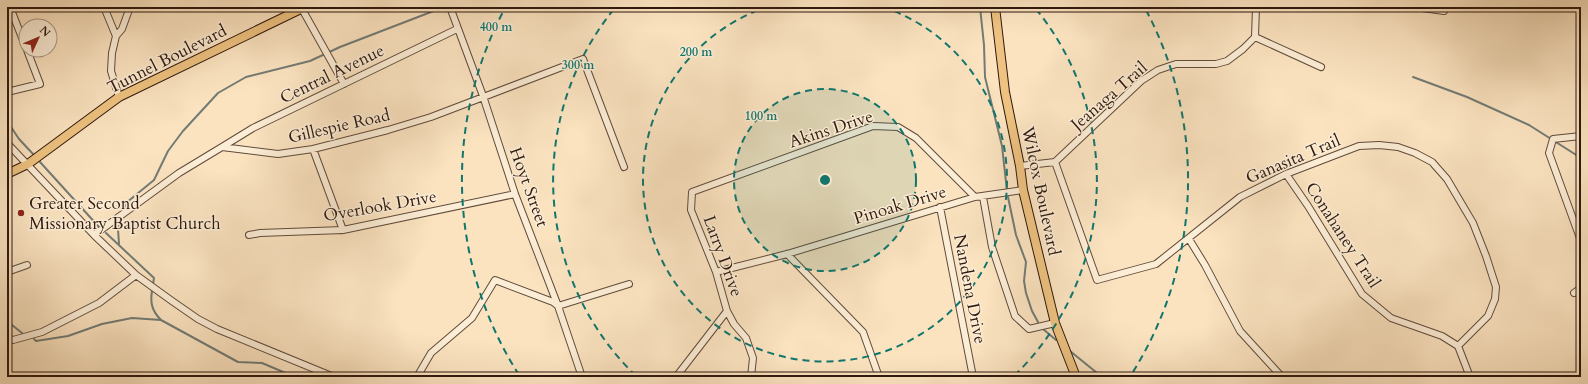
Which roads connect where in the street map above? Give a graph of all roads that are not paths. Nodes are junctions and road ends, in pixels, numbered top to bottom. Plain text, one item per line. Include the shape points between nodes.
1 (10, 7) edge
2 (104, 7) edge
3 (130, 7) edge
4 (450, 7) edge
5 (995, 7) edge
6 (1256, 7) edge
7 (1415, 7) edge
8 (304, 8) edge
9 (1444, 11) dead end
10 (18, 28) edge
11 (457, 29) junction
12 (116, 36) junction
13 (1255, 37) junction
14 (30, 58) edge
15 (1321, 67) dead end
16 (344, 84) junction
17 (7, 92) edge
18 (483, 96) junction
19 (120, 97) junction
20 (1581, 136) edge
21 (7, 143) edge
22 (222, 147) junction
23 (313, 149) junction
24 (1055, 162) junction
25 (28, 164) junction
26 (1020, 166) junction
27 (624, 167) dead end
28 (7, 174) edge
29 (1286, 174) junction
30 (1023, 190) junction
31 (515, 194) junction
32 (975, 197) junction
33 (983, 197) junction
34 (940, 207) junction
35 (692, 210) joint
36 (343, 230) junction
37 (94, 235) junction
38 (249, 235) dead end
39 (1189, 239) junction
40 (1581, 241) edge
41 (787, 254) junction
42 (27, 265) dead end
43 (7, 272) edge
44 (716, 272) junction
45 (136, 275) junction
46 (629, 284) dead end
47 (1581, 288) edge
48 (1574, 293) dead end
49 (558, 306) junction
50 (727, 311) junction
51 (1055, 323) junction
52 (7, 338) edge
53 (1458, 346) junction
54 (334, 377) edge
55 (417, 377) edge
56 (582, 377) edge
57 (676, 377) edge
58 (751, 377) edge
59 (879, 377) edge
60 (973, 377) edge
61 (1076, 377) edge
62 (1282, 377) edge
63 (1470, 377) edge

1 - 10 street
2 - 12 street
3 - 12 street via 122,29
4 - 11 street, Hoyt Street
5 - 26 main road, Wilcox Boulevard via 1005,92
6 - 13 street
7 - 9 street
8 - 16 street
8 - 19 main road, Tunnel Boulevard
11 - 16 street, Central Avenue
11 - 18 street, Hoyt Street
12 - 19 street via 111,71
13 - 15 street
13 - 24 street, Jeanaga Trail via 1227,61 1216,64 1176,64 1158,70 1141,81
14 - 17 street via 40,84
16 - 22 street, Central Avenue via 253,128
18 - 23 street, Gillespie Road via 396,128
18 - 27 street, Gillespie Road via 583,59
18 - 31 street, Hoyt Street
19 - 25 main road, Tunnel Boulevard
20 - 40 street via 1553,139 1550,153
21 - 25 street
22 - 23 street, Gillespie Road via 278,154
22 - 37 street via 179,173
23 - 36 street
24 - 26 street
24 - 39 street, Ganasita Trail via 1097,280 1156,264
25 - 28 main road, Tunnel Boulevard
25 - 37 street
26 - 30 main road, Wilcox Boulevard
29 - 39 street, Ganasita Trail via 1240,197
29 - 53 street, Conahaney Trail via 1362,294 1391,318 1442,336
29 - 53 street, Ganasita Trail via 1359,146 1398,147 1432,162 1447,179 1473,223 1496,287 1495,299 1488,316
30 - 33 street, Pinoak Drive
30 - 51 main road, Wilcox Boulevard
31 - 36 street, Overlook Drive
31 - 49 street, Hoyt Street
32 - 33 street, Pinoak Drive
32 - 34 street, Pinoak Drive
32 - 35 street, Akins Drive via 916,138 898,127 873,126 692,192
33 - 51 street via 992,246 1015,316 1029,329
34 - 41 street, Pinoak Drive
34 - 60 street, Nandena Drive
35 - 44 street, Larry Drive
36 - 38 street, Overlook Drive
37 - 45 street
39 - 62 street via 1240,331
41 - 44 street, Pinoak Drive
41 - 59 street via 863,332
42 - 43 street
44 - 50 street, Larry Drive
45 - 52 street via 99,303 42,332 13,340
45 - 54 street via 187,312 217,329
46 - 49 street
47 - 48 street
49 - 55 street via 554,302 495,280 472,318 432,353
49 - 56 street, Hoyt Street
50 - 57 street, Larry Drive
50 - 58 street, Larry Drive via 746,338 752,358
51 - 61 main road, Wilcox Boulevard
53 - 63 street

